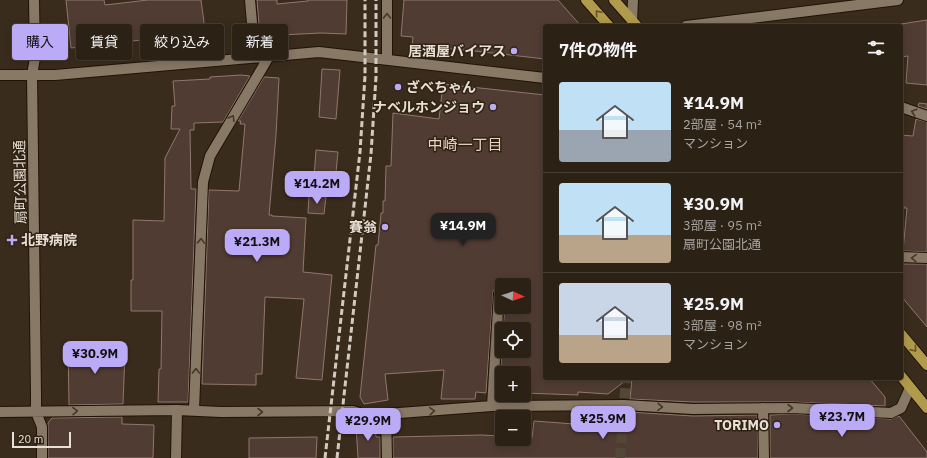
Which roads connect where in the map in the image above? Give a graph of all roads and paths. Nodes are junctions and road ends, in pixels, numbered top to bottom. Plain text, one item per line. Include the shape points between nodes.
1 (34, 0) edge
2 (250, 0) edge
3 (387, 0) edge
4 (586, 0) edge
5 (614, 0) edge
6 (633, 0) edge
7 (898, 0) edge
8 (252, 24) edge
9 (607, 24) edge
10 (634, 24) edge
11 (702, 24) edge
12 (288, 54) edge
13 (232, 59) edge
14 (387, 59) junction
15 (267, 60) edge
16 (32, 75) junction
17 (0, 76) edge
18 (543, 78) edge
19 (903, 108) edge
20 (927, 116) edge
21 (903, 257) edge
22 (927, 258) edge
23 (498, 314) edge
24 (903, 336) edge
25 (927, 365) edge
26 (903, 379) edge
27 (910, 388) junction
28 (492, 406) junction
29 (763, 408) junction
30 (927, 408) edge
31 (177, 410) junction
32 (194, 410) junction
33 (0, 412) edge
34 (36, 412) junction
35 (386, 414) junction
36 (42, 458) edge
37 (176, 458) edge
38 (387, 458) edge
39 (764, 458) edge

1 - 16 street, 扇町公園北通 via 35,58
2 - 8 street
14 -> 3 street
9 -> 4 main road
5 - 10 main road
6 - 10 street
7 - 11 street
12 - 14 street via 319,52
13 - 16 street
14 - 18 street
32 -> 15 street via 203,182 210,156
16 - 17 street
16 - 34 street, 扇町公園北通
20 -> 19 street
22 -> 21 street
23 - 28 street
24 -> 25 main road
26 - 27 main road
29 -> 27 street via 891,413 901,408
27 - 30 main road
28 -> 29 street
35 -> 28 street
29 - 39 street
31 - 32 street
34 -> 31 street
31 - 37 street
32 -> 35 street via 354,411 362,414
33 - 34 street
34 - 36 street, 扇町公園北通 via 42,427
35 - 38 street

